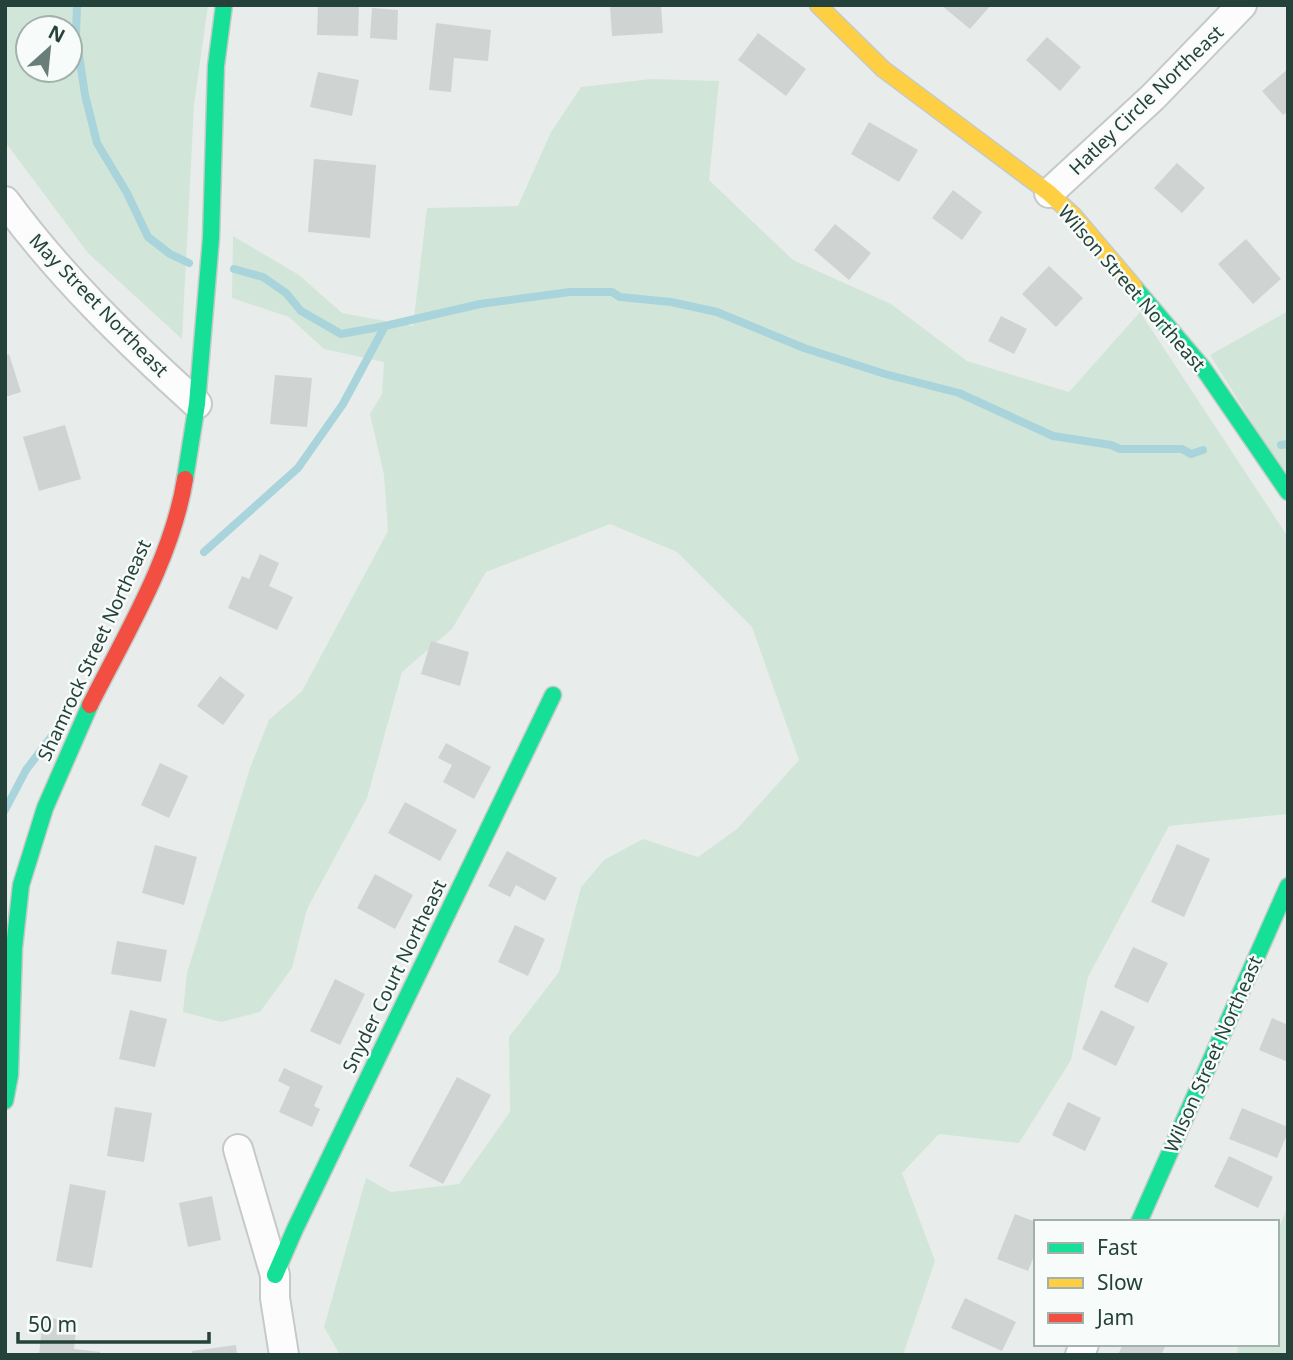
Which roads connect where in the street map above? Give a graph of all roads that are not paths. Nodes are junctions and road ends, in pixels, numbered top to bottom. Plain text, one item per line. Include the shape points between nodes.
1 (224, 5) edge
2 (818, 5) edge
3 (1242, 5) edge
4 (1049, 193) junction
5 (5, 201) edge
6 (197, 404) junction
7 (1288, 492) edge
8 (553, 695) dead end
9 (1288, 886) edge
10 (5, 1101) edge
11 (238, 1149) dead end
12 (1140, 1220) edge
13 (275, 1275) junction
14 (284, 1355) edge

1 - 6 street, Shamrock Street Northeast via 216,66 211,238
2 - 4 street, Wilson Street Northeast via 883,69
3 - 4 street, Hatley Circle Northeast via 1153,97
4 - 7 street, Wilson Street Northeast via 1073,215 1203,369
5 - 6 street, May Street Northeast via 126,340
6 - 10 street, Shamrock Street Northeast via 183,490 167,544 45,808 21,885
8 - 13 street, Snyder Court Northeast
9 - 12 street, Wilson Street Northeast
11 - 13 street
13 - 14 street

